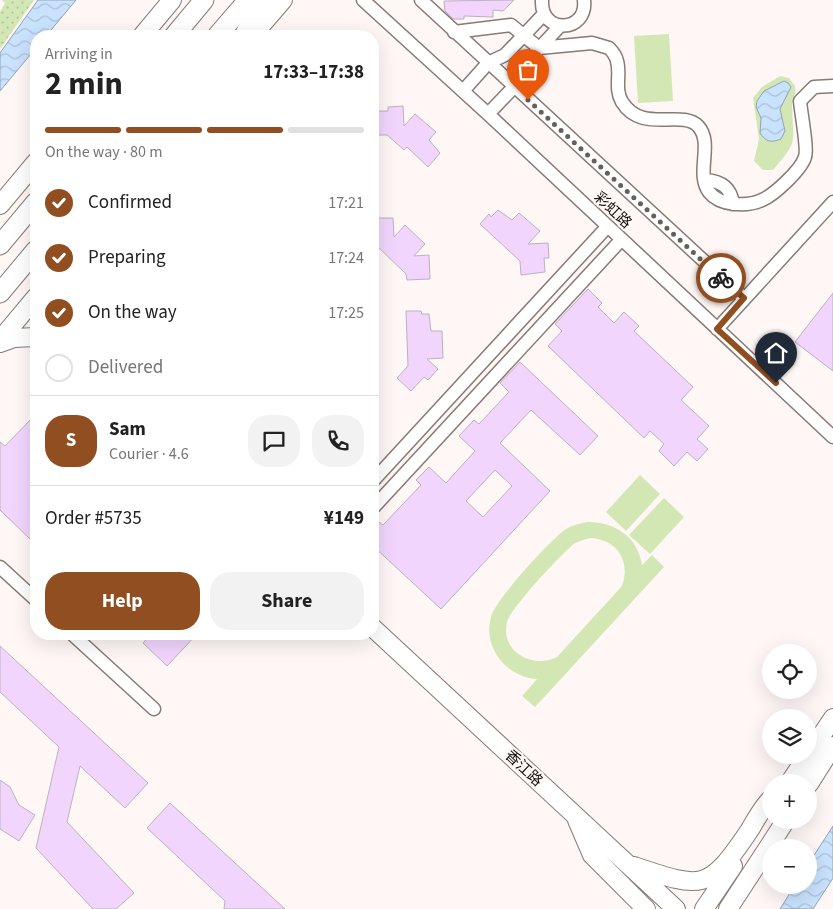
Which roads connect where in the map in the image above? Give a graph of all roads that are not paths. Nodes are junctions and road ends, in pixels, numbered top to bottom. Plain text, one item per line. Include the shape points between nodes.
1 (172, 0) edge
2 (204, 0) edge
3 (248, 0) edge
4 (421, 0) edge
5 (542, 0) edge
6 (584, 0) edge
7 (278, 2) edge
8 (368, 2) edge
9 (544, 14) junction
10 (560, 26) junction
11 (147, 30) edge
12 (179, 30) edge
13 (222, 30) edge
14 (250, 30) edge
15 (257, 30) edge
16 (454, 32) junction
17 (524, 35) junction
18 (539, 48) junction
19 (488, 63) junction
20 (833, 86) edge
21 (514, 87) junction
22 (463, 91) junction
23 (488, 114) junction
24 (30, 169) edge
25 (833, 202) edge
26 (0, 204) edge
27 (30, 209) edge
28 (607, 227) junction
29 (621, 240) junction
30 (0, 245) edge
31 (30, 257) edge
32 (0, 293) edge
33 (744, 298) junction
34 (30, 304) edge
35 (717, 329) junction
36 (30, 337) edge
37 (0, 342) edge
38 (833, 437) edge
39 (379, 474) edge
40 (379, 502) edge
41 (0, 567) edge
42 (30, 594) edge
43 (379, 633) edge
44 (79, 640) edge
45 (154, 709) dead end
46 (833, 718) edge
47 (817, 743) edge
48 (833, 746) edge
49 (815, 774) edge
50 (762, 812) edge
51 (575, 815) junction
52 (762, 823) edge
53 (780, 829) edge
54 (628, 864) junction
55 (745, 885) junction
56 (646, 909) edge
57 (676, 909) edge
58 (704, 909) edge
59 (728, 909) edge
60 (742, 909) edge

1 - 11 main road
2 - 12 main road
3 - 13 main road
4 - 16 street
5 - 9 street
6 - 10 street via 579,19
7 - 14 main road
7 - 15 main road
8 - 22 street, 彩虹路
9 - 10 street
9 - 17 street
10 - 18 street
16 - 17 street via 511,25
16 - 19 street
17 - 18 street
17 - 19 street via 505,55
18 - 20 street via 592,43 609,48 617,61 617,90 623,103 648,120 687,121 697,125 704,135 705,180 709,192 721,201 733,204 762,201 797,170 805,156 800,101 814,87
18 - 21 street via 519,70
19 - 21 street
19 - 22 street
21 - 23 street
21 - 33 street
22 - 23 street, 彩虹路
23 - 28 street, 彩虹路
24 - 26 main road
25 - 33 street
27 - 30 main road
28 - 29 street, 彩虹路
28 - 39 street
29 - 35 street, 彩虹路
29 - 40 street
31 - 32 main road
33 - 35 street
34 - 37 main road
35 - 38 street, 彩虹路
36 - 37 main road
41 - 42 street
43 - 51 main road, 香江路
44 - 45 street
46 - 47 main road
48 - 49 main road
50 - 54 main road via 726,865 709,877 677,881
51 - 54 main road, 香江路
51 - 56 main road via 592,856
52 - 58 main road
53 - 55 main road
54 - 57 main road, 香江路
55 - 59 main road
55 - 60 main road

